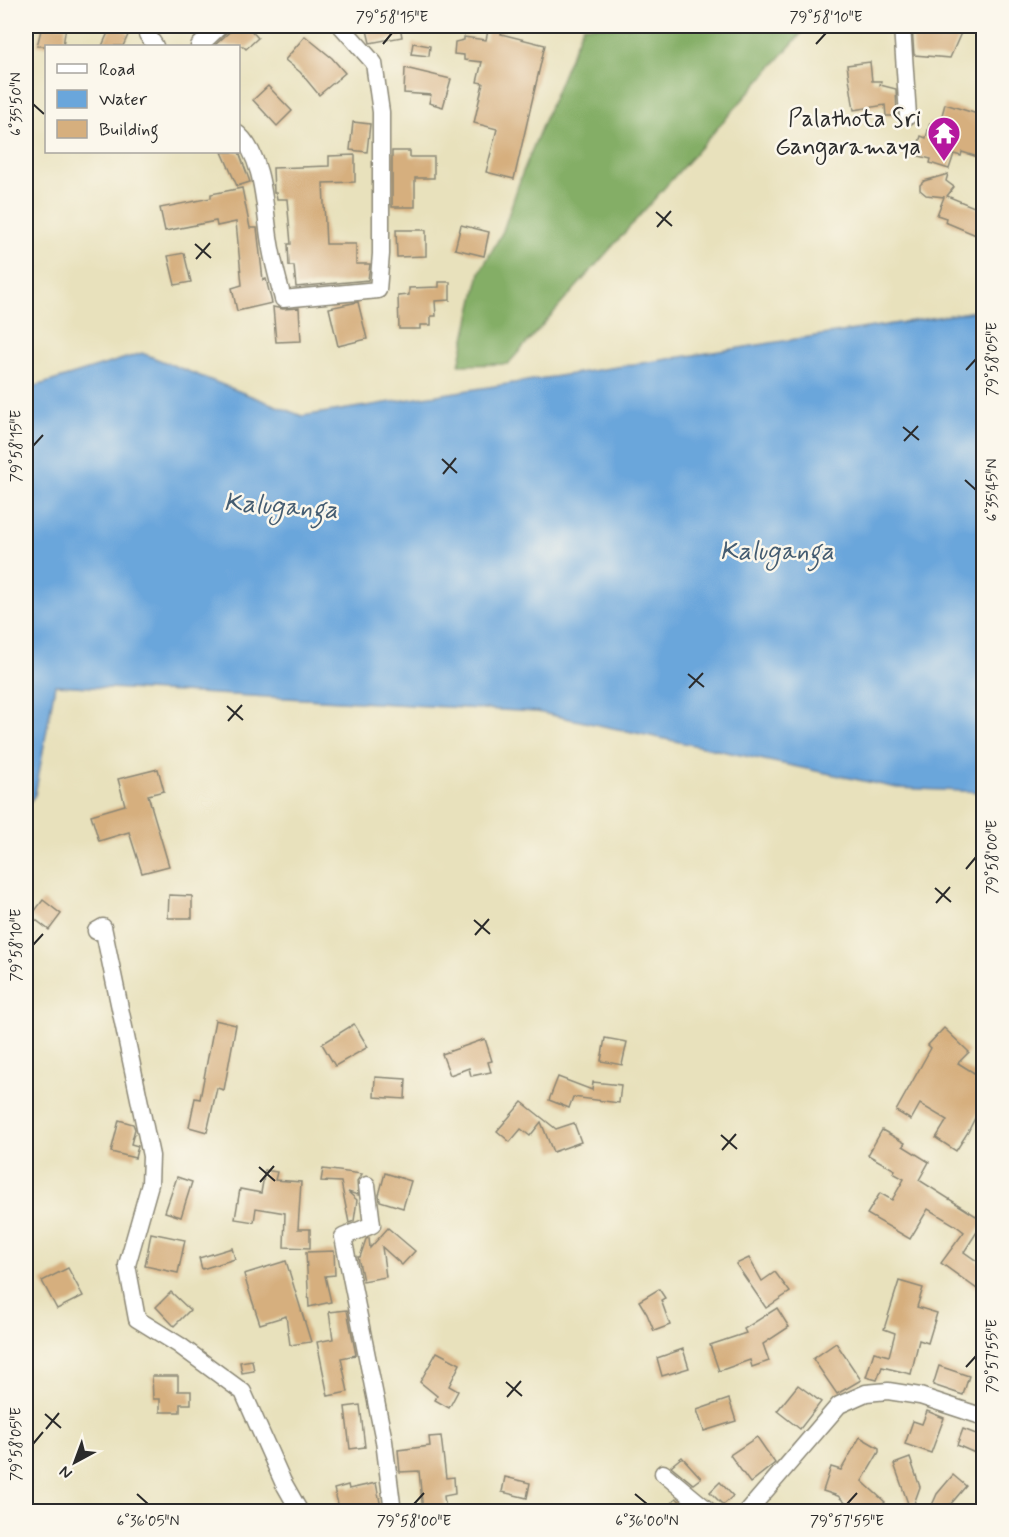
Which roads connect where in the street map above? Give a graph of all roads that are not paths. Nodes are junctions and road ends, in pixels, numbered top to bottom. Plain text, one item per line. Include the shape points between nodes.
1 (148, 26) edge
2 (220, 26) edge
3 (341, 26) edge
4 (902, 26) edge
5 (154, 45) edge
6 (200, 45) edge
7 (908, 116) dead end
8 (240, 136) edge
9 (96, 932) dead end
10 (367, 1185) dead end
11 (984, 1417) edge
12 (663, 1473) dead end
13 (300, 1512) edge
14 (393, 1512) edge
15 (710, 1512) edge
16 (747, 1512) edge

1 - 5 street via 147,34
2 - 6 street
3 - 8 street via 374,63 381,112 378,290 283,299 255,159
4 - 7 street
9 - 13 street via 104,927 151,1156 150,1184 127,1265 137,1319 243,1392
10 - 14 street via 372,1225 343,1237 384,1441
11 - 16 street via 920,1396 888,1391 866,1393 839,1405
12 - 15 street

